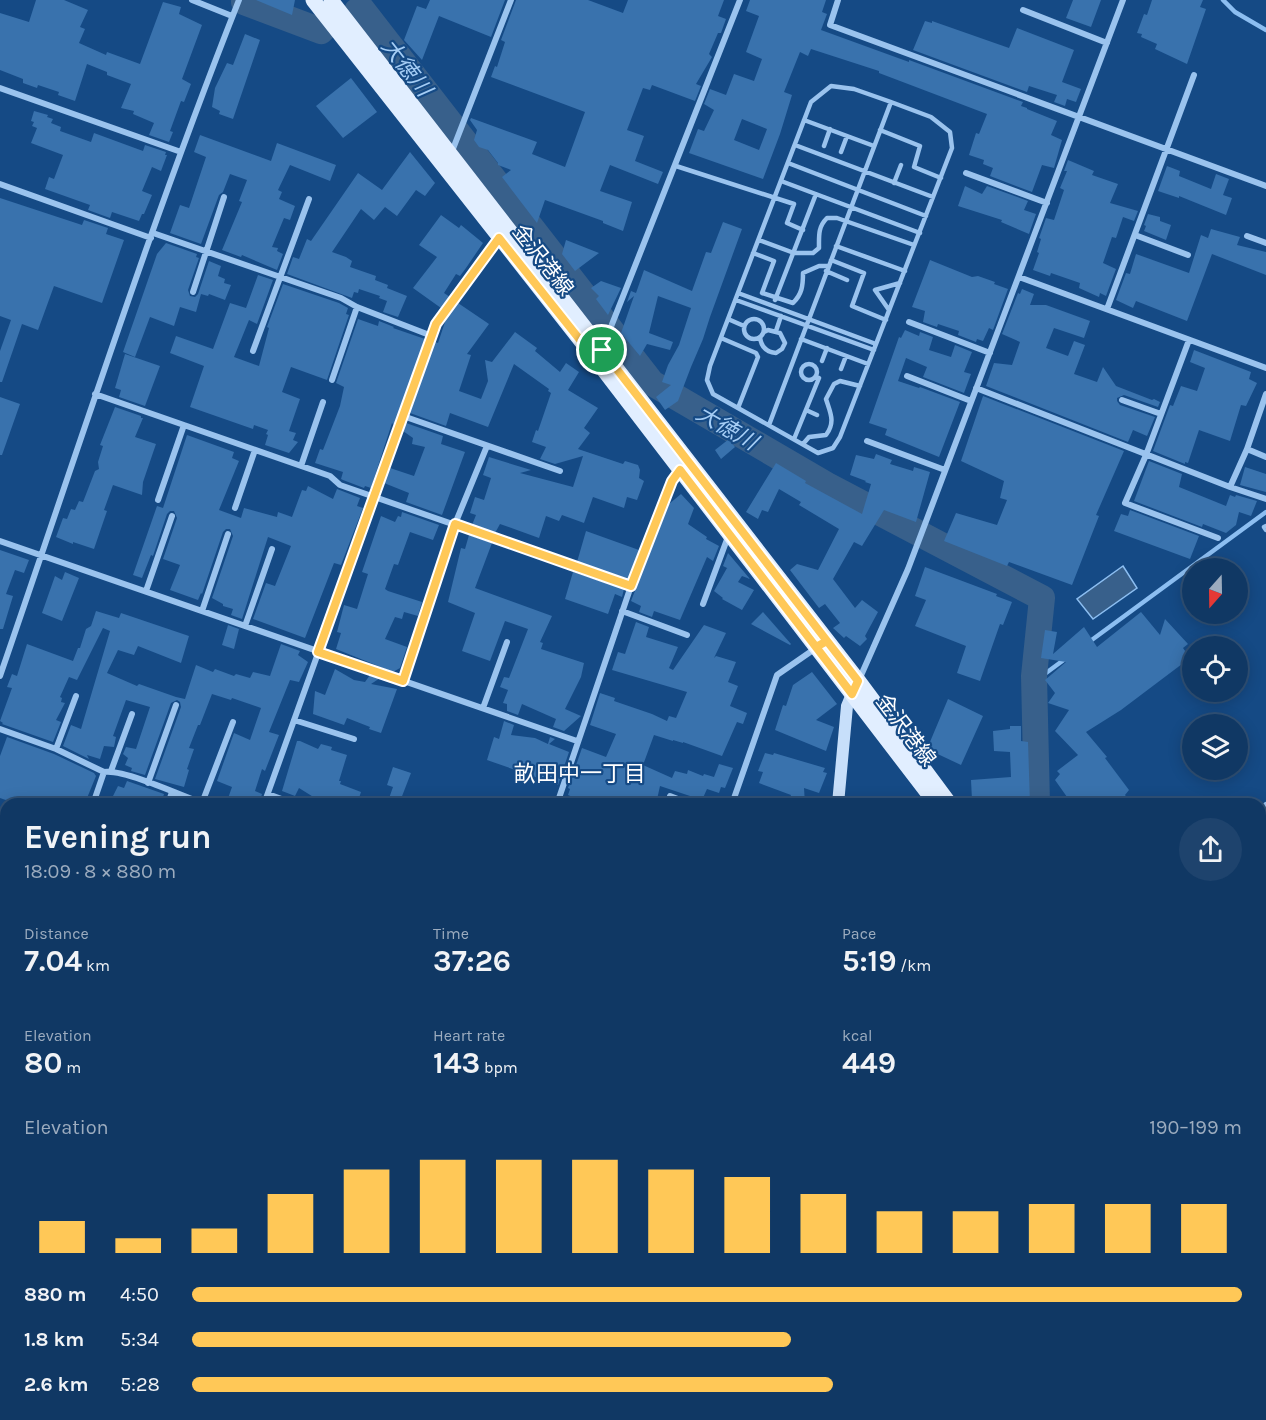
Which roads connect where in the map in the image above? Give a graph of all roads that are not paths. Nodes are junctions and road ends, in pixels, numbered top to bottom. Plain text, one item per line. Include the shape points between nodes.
1 (192, 0) edge
2 (239, 0) edge
3 (313, 0) edge
4 (331, 0) edge
5 (511, 0) edge
6 (740, 0) edge
7 (838, 0) edge
8 (1123, 0) edge
9 (1023, 10) dead end
10 (232, 16) junction
11 (1107, 43) junction
12 (1194, 75) dead end
13 (0, 88) edge
14 (891, 102) junction
15 (1079, 118) junction
16 (804, 120) junction
17 (830, 129) junction
18 (880, 130) junction
19 (847, 136) junction
20 (795, 146) junction
21 (824, 146) dead end
22 (874, 146) junction
23 (1166, 150) junction
24 (181, 152) junction
25 (841, 152) dead end
26 (451, 154) junction
27 (788, 163) junction
28 (901, 165) dead end
29 (676, 166) junction
30 (864, 171) junction
31 (966, 173) dead end
32 (941, 178) junction
33 (781, 181) junction
34 (894, 183) junction
35 (0, 184) edge
36 (1266, 186) edge
37 (857, 189) junction
38 (816, 194) junction
39 (224, 197) dead end
40 (775, 197) junction
41 (933, 197) junction
42 (309, 199) dead end
43 (1047, 203) junction
44 (850, 207) junction
45 (926, 216) junction
46 (846, 219) junction
47 (803, 230) junction
48 (503, 233) junction
49 (920, 233) junction
50 (152, 235) junction
51 (1135, 235) junction
52 (1247, 236) dead end
53 (759, 240) junction
54 (1266, 243) edge
55 (836, 246) junction
56 (914, 246) junction
57 (205, 251) junction
58 (753, 253) junction
59 (794, 253) junction
60 (1188, 255) dead end
61 (831, 260) junction
62 (827, 269) junction
63 (905, 271) junction
64 (1019, 277) junction
65 (281, 278) junction
66 (847, 280) dead end
67 (900, 283) junction
68 (193, 292) dead end
69 (738, 293) junction
70 (776, 298) junction
71 (736, 300) junction
72 (773, 306) junction
73 (357, 307) junction
74 (1107, 309) junction
75 (889, 310) junction
76 (781, 316) junction
77 (728, 319) junction
78 (809, 319) junction
79 (886, 320) junction
80 (909, 322) dead end
81 (806, 325) junction
82 (744, 326) junction
83 (776, 331) junction
84 (764, 332) junction
85 (432, 336) junction
86 (760, 337) junction
87 (721, 338) junction
88 (801, 339) junction
89 (1189, 340) junction
90 (876, 344) junction
91 (827, 348) junction
92 (602, 349) junction
93 (766, 350) junction
94 (874, 350) junction
95 (253, 351) dead end
96 (990, 353) junction
97 (846, 356) junction
98 (758, 357) junction
99 (822, 361) dead end
100 (868, 364) junction
101 (1266, 368) edge
102 (841, 369) dead end
103 (815, 376) dead end
104 (907, 376) dead end
105 (332, 380) dead end
106 (860, 386) junction
107 (976, 388) junction
108 (95, 394) junction
109 (1266, 394) edge
110 (1122, 400) dead end
111 (971, 401) junction
112 (323, 402) dead end
113 (738, 408) junction
114 (806, 410) junction
115 (817, 414) dead end
116 (1161, 414) junction
117 (403, 416) junction
118 (183, 425) junction
119 (769, 425) junction
120 (794, 439) junction
121 (867, 441) dead end
122 (803, 444) junction
123 (487, 446) junction
124 (1246, 449) junction
125 (255, 450) junction
126 (1146, 455) junction
127 (1266, 457) edge
128 (301, 466) junction
129 (685, 466) junction
130 (945, 470) junction
131 (560, 471) dead end
132 (1230, 487) junction
133 (375, 495) junction
134 (1266, 499) edge
135 (158, 500) dead end
136 (235, 508) dead end
137 (172, 516) dead end
138 (455, 524) junction
139 (734, 530) junction
140 (228, 534) dead end
141 (1218, 538) dead end
142 (0, 541) edge
143 (272, 549) dead end
144 (41, 555) junction
145 (631, 586) junction
146 (146, 591) junction
147 (703, 604) dead end
148 (202, 611) junction
149 (622, 611) junction
150 (246, 626) junction
151 (687, 635) dead end
152 (507, 642) dead end
153 (822, 644) junction
154 (318, 652) junction
155 (0, 676) edge
156 (403, 681) junction
157 (855, 687) junction
158 (76, 696) dead end
159 (176, 705) dead end
160 (483, 708) junction
161 (132, 714) dead end
162 (294, 720) junction
163 (233, 722) dead end
164 (0, 729) edge
165 (354, 739) dead end
166 (577, 741) junction
167 (56, 749) junction
168 (107, 772) junction
169 (148, 783) junction
170 (172, 792) junction
171 (268, 794) junction
172 (670, 796) dead end
173 (96, 798) edge
174 (170, 798) edge
175 (188, 798) edge
176 (205, 798) edge
177 (266, 798) edge
178 (279, 798) edge
179 (559, 798) edge
180 (675, 798) edge
181 (734, 798) edge
182 (839, 798) edge
183 (932, 798) edge
184 (945, 798) edge

1 - 10 street
2 - 10 street
3 - 26 main road, 金沢港線
4 - 26 main road, 金沢港線
5 - 26 street
6 - 29 street
7 - 15 street via 830,25
8 - 11 street
9 - 11 street
10 - 24 street
11 - 15 street
12 - 23 street
13 - 24 street
14 - 16 lane via 854,88 831,86 811,102
14 - 18 lane
14 - 32 lane via 931,117 950,132 952,148
15 - 23 street
15 - 43 street
16 - 17 lane
16 - 20 lane
17 - 19 lane
17 - 21 lane
18 - 22 lane
18 - 32 lane via 920,146 914,167
19 - 22 lane
19 - 25 lane
20 - 27 lane
20 - 30 lane
22 - 30 lane
23 - 36 street
23 - 51 street
24 - 50 street
26 - 48 main road, 金沢港線
27 - 33 lane
27 - 37 lane
28 - 34 lane
29 - 40 lane
29 - 92 street
30 - 34 lane
30 - 37 lane
31 - 43 street
32 - 41 lane
33 - 38 lane
33 - 40 lane
34 - 41 lane
35 - 50 street
37 - 44 lane
37 - 45 lane
38 - 44 lane
38 - 47 lane
39 - 57 street
40 - 47 lane via 794,204 787,224
40 - 53 lane
41 - 45 lane
42 - 65 street
43 - 64 street
44 - 46 lane
44 - 49 lane
45 - 49 lane
46 - 55 lane
46 - 56 lane
46 - 59 lane via 827,218 818,233 819,248 813,253
47 - 59 lane
48 - 85 street via 436,324
48 - 92 main road, 金沢港線
49 - 56 lane
50 - 57 street
50 - 108 street
51 - 60 street
51 - 74 street
52 - 54 street
53 - 58 lane
53 - 59 lane
55 - 61 lane
55 - 63 lane
56 - 63 lane
57 - 65 street
57 - 68 street
58 - 69 lane
58 - 70 lane via 774,261 762,293
59 - 70 lane
61 - 62 lane
61 - 79 lane via 864,273 852,306
62 - 66 lane
62 - 70 lane via 819,266 803,273 803,287 793,303
62 - 78 lane
63 - 67 lane
64 - 74 street
64 - 96 street
65 - 73 street
65 - 95 street
67 - 75 lane
67 - 75 lane via 874,290
69 - 71 lane
69 - 72 lane
70 - 72 lane
71 - 76 lane
71 - 77 lane
72 - 78 lane
73 - 85 street
73 - 105 street
74 - 89 street
75 - 79 lane
76 - 81 lane
76 - 83 lane
77 - 82 lane
77 - 87 lane
78 - 81 lane
78 - 90 lane
79 - 90 lane
80 - 96 street
81 - 88 lane
81 - 94 lane
82 - 84 lane via 756,319 762,322
82 - 86 lane via 747,336
83 - 84 lane
83 - 93 lane via 783,336 782,349 776,353
84 - 86 lane
85 - 117 street
86 - 93 lane
87 - 98 lane
87 - 113 lane via 707,380 713,394
88 - 91 lane
88 - 119 lane
89 - 101 street
89 - 116 street
90 - 94 lane
91 - 97 lane
91 - 99 lane
92 - 129 main road, 金沢港線
93 - 98 lane
94 - 100 lane
96 - 107 street
97 - 100 lane
97 - 102 lane
98 - 113 lane
100 - 106 lane
103 - 114 lane via 819,378
104 - 111 street
106 - 122 lane via 833,448 818,453
106 - 122 lane via 840,381 834,384 826,399 832,428 826,435 809,437
107 - 111 street
107 - 126 street
108 - 118 street
108 - 144 street
109 - 124 street
110 - 116 street
111 - 130 street
112 - 128 street
113 - 119 lane
114 - 115 lane
114 - 120 lane
116 - 126 street
117 - 123 street
117 - 133 street
118 - 125 street
118 - 135 street
119 - 120 lane
120 - 122 lane
121 - 130 street
123 - 131 street
123 - 138 street
124 - 127 street
124 - 132 street
125 - 128 street
125 - 136 street
126 - 132 street
126 - 141 street via 1125,503
128 - 133 street
129 - 139 main road, 金沢港線
129 - 145 street via 672,481
130 - 157 street via 908,570
132 - 134 street
133 - 138 street
133 - 154 street
137 - 146 street
138 - 145 street
138 - 156 street
139 - 147 street
139 - 153 main road, 金沢港線
140 - 148 street
142 - 144 street
143 - 150 street
144 - 146 street
144 - 155 street
145 - 149 street
146 - 148 street
148 - 150 street
149 - 151 street
149 - 166 street
150 - 154 street
152 - 160 street
153 - 157 main road, 金沢港線
153 - 181 street via 777,675
154 - 156 street
154 - 162 street
156 - 160 street
157 - 182 main road via 847,706
157 - 183 main road, 金沢港線
157 - 184 main road, 金沢港線
158 - 167 street
159 - 169 street
160 - 166 street
161 - 168 street
162 - 165 street
162 - 171 street
163 - 176 street
164 - 167 street
166 - 179 street
167 - 168 street
168 - 169 street
168 - 173 street
169 - 170 street
170 - 174 street
170 - 175 street
171 - 177 street
171 - 178 street
172 - 180 street

